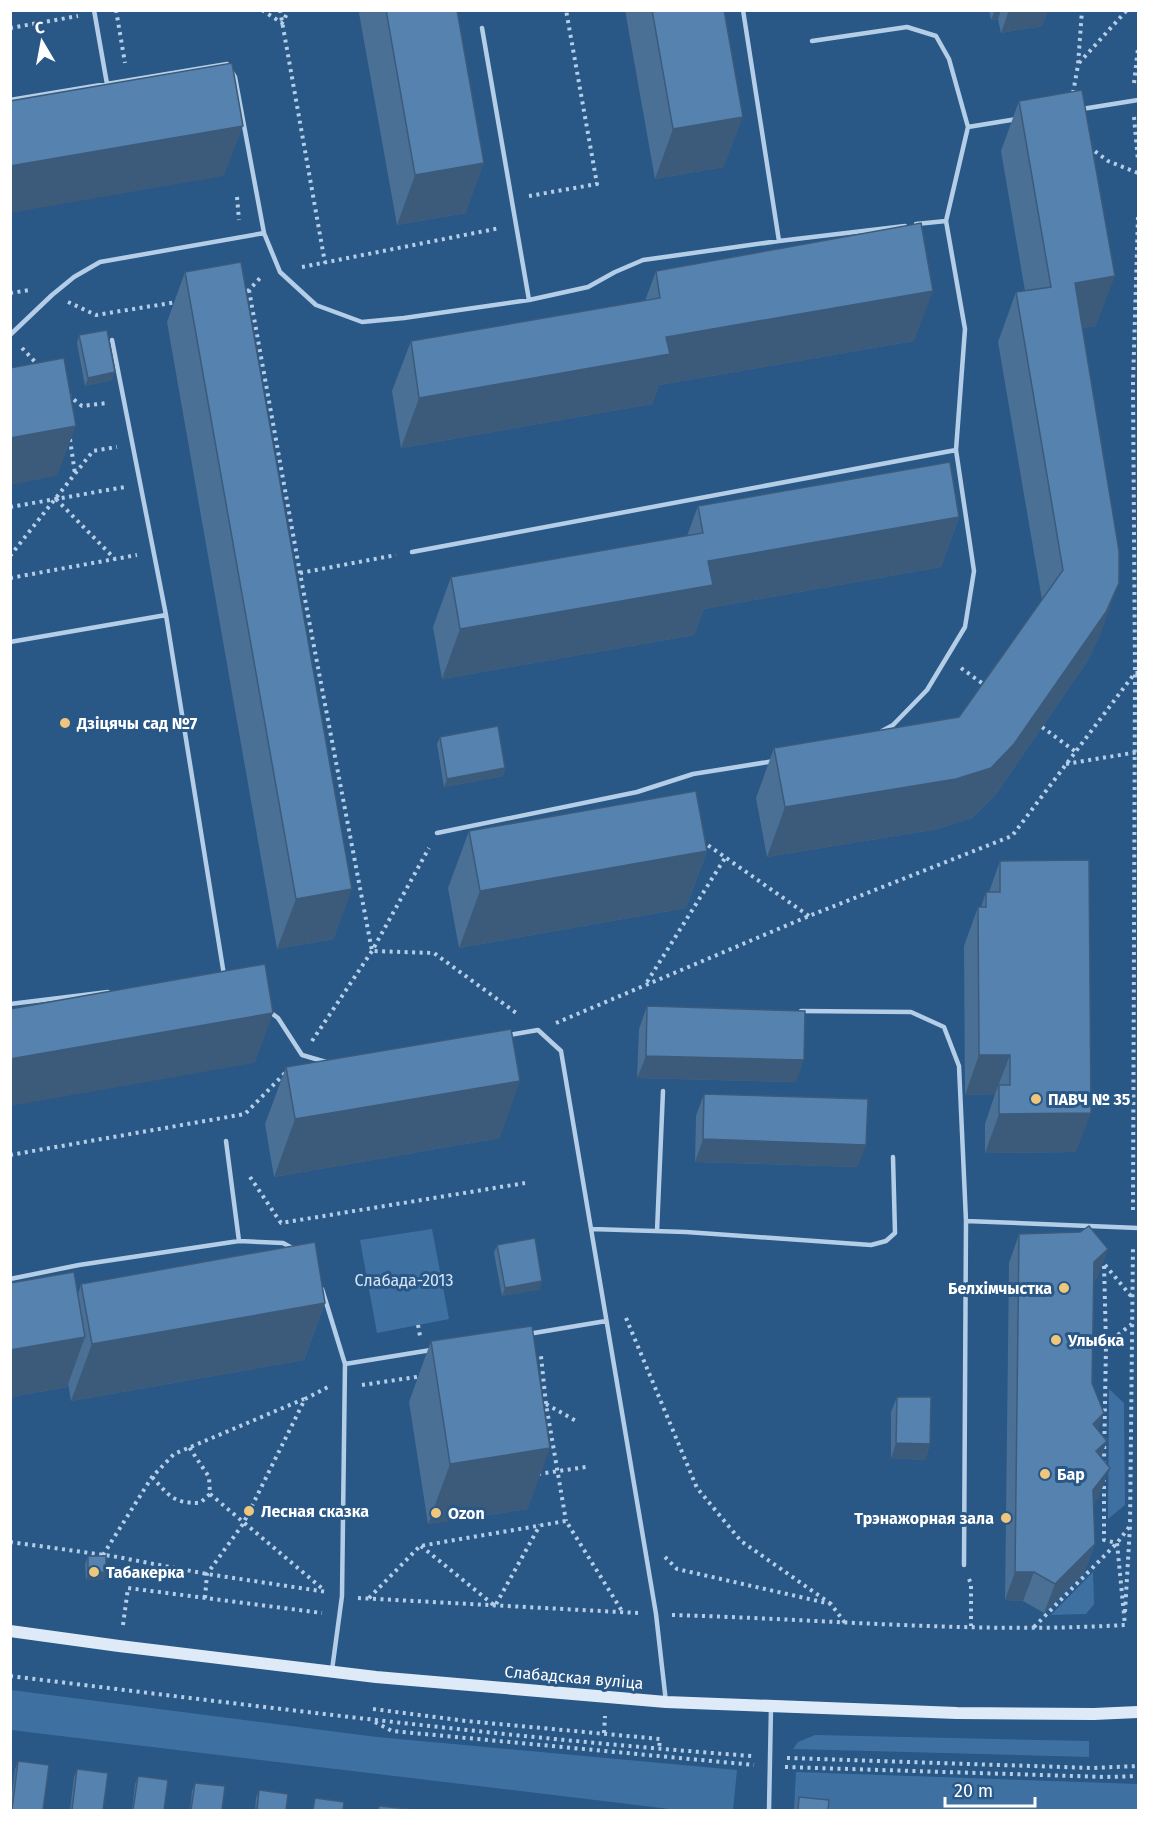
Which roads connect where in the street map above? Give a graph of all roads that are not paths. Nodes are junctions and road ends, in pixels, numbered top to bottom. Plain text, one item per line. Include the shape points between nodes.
1 (743, 10) edge
2 (95, 12) edge
3 (482, 28) dead end
4 (812, 41) dead end
5 (107, 84) junction
6 (10, 100) edge
7 (1138, 100) edge
8 (1080, 109) edge
9 (1024, 118) edge
10 (968, 127) junction
11 (946, 221) junction
12 (264, 233) junction
13 (779, 241) junction
14 (529, 300) junction
15 (10, 335) edge
16 (112, 340) dead end
17 (956, 450) junction
18 (412, 552) road end
19 (166, 615) junction
20 (10, 642) edge
21 (873, 736) edge
22 (785, 759) edge
23 (437, 833) road end
24 (225, 979) edge
25 (109, 992) edge
26 (10, 1004) edge
27 (791, 1011) edge
28 (269, 1012) edge
29 (504, 1036) edge
30 (331, 1063) edge
31 (663, 1091) dead end
32 (226, 1141) road end
33 (893, 1157) dead end
34 (966, 1221) junction
35 (1136, 1228) edge
36 (591, 1229) junction
37 (657, 1232) junction
38 (239, 1241) junction
39 (303, 1254) edge
40 (10, 1280) edge
41 (322, 1288) edge
42 (606, 1321) junction
43 (526, 1334) edge
44 (434, 1350) edge
45 (345, 1364) junction
46 (964, 1565) road end
47 (10, 1631) edge
48 (332, 1672) junction
49 (666, 1702) junction
50 (771, 1707) junction
51 (1138, 1713) edge
52 (769, 1810) edge

1 - 13 lane
2 - 5 lane
3 - 14 lane
4 - 10 lane via 908,27 936,36 949,58
5 - 6 lane
5 - 12 lane via 227,64 235,77
7 - 8 lane
9 - 10 lane
10 - 11 lane
11 - 13 lane
11 - 17 lane via 965,329
12 - 14 lane via 280,272 316,305 362,322
12 - 15 lane via 100,262 74,277
13 - 14 lane via 643,260 588,286
16 - 19 lane
17 - 18 lane
17 - 21 lane via 974,571 965,627 927,690 893,725
19 - 20 lane
19 - 24 lane
22 - 23 lane via 693,774 637,792
25 - 26 lane
27 - 34 lane via 911,1012 944,1027 959,1066
28 - 30 lane via 278,1018 302,1055
29 - 36 lane via 538,1030 561,1051
31 - 37 lane
32 - 38 lane
33 - 37 lane via 895,1233 886,1241 871,1245
34 - 35 lane
34 - 46 lane
36 - 37 lane
36 - 42 lane
38 - 39 lane via 283,1243
38 - 40 lane via 79,1265
41 - 45 lane
42 - 43 lane
42 - 49 lane via 656,1614
44 - 45 lane
45 - 48 lane via 342,1596
47 - 48 main road, Слабадская вуліца
48 - 49 main road, Слабадская вуліца
49 - 50 main road, Слабадская вуліца
50 - 51 main road, Слабадская вуліца
50 - 52 lane

